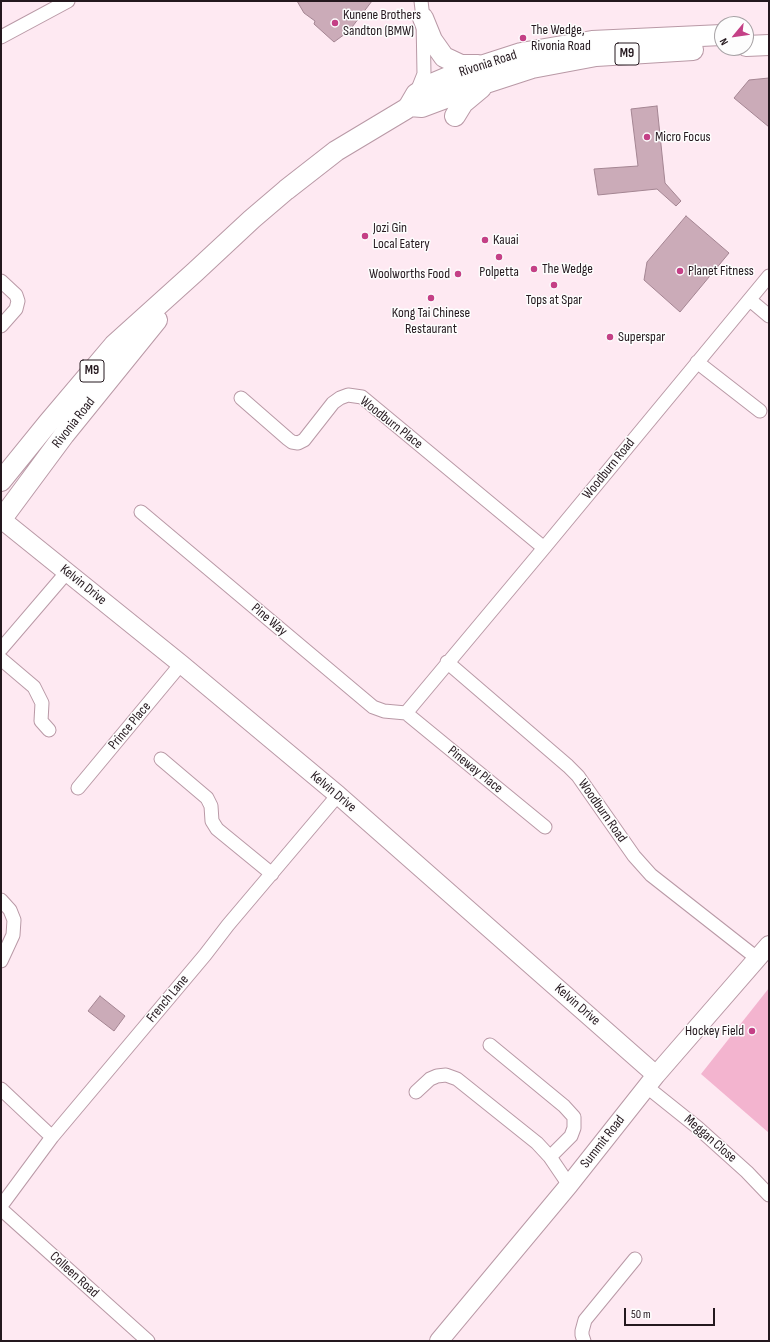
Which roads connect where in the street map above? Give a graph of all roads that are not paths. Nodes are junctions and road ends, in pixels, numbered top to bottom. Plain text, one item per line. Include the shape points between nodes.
1 (68, 1) edge
2 (422, 10) edge
3 (769, 32) edge
4 (754, 33) edge
5 (714, 35) edge
6 (1, 37) edge
7 (769, 45) edge
8 (754, 46) edge
9 (714, 49) edge
10 (487, 74) junction
11 (433, 85) junction
12 (455, 116) dead end
13 (195, 272) junction
14 (769, 276) edge
15 (1, 281) edge
16 (750, 300) junction
17 (769, 316) edge
18 (1, 326) edge
19 (696, 362) junction
20 (241, 398) dead end
21 (760, 411) dead end
22 (1, 482) edge
23 (141, 512) dead end
24 (1, 520) edge
25 (544, 548) junction
26 (67, 572) junction
27 (1, 648) edge
28 (1, 659) edge
29 (447, 662) junction
30 (181, 664) junction
31 (406, 713) junction
32 (49, 730) dead end
33 (161, 759) dead end
34 (78, 788) dead end
35 (338, 795) junction
36 (545, 827) dead end
37 (272, 874) junction
38 (1, 900) edge
39 (763, 952) edge
40 (1, 961) edge
41 (490, 1045) dead end
42 (652, 1081) junction
43 (1, 1088) edge
44 (416, 1092) dead end
45 (52, 1138) junction
46 (550, 1156) junction
47 (569, 1185) junction
48 (769, 1195) edge
49 (1, 1206) edge
50 (1, 1209) edge
51 (635, 1259) dead end
52 (148, 1341) edge
53 (439, 1341) edge
54 (584, 1341) edge

1 - 6 street
2 - 10 main road via 432,40 444,57
2 - 11 street
3 - 4 main road
5 - 10 main road, Rivonia Road / M9 via 592,41 522,53
7 - 8 main road
9 - 10 main road, Rivonia Road / M9 via 596,56
10 - 11 main road, Rivonia Road / M9
10 - 12 main road
11 - 13 main road, Rivonia Road / M9 via 416,102 336,151 269,205
13 - 22 main road, Rivonia Road / M9 via 114,345
13 - 24 main road, Rivonia Road / M9 via 64,435
14 - 16 street, Woodburn Road
15 - 18 street via 16,294 18,301 16,309
16 - 17 street
16 - 19 street, Woodburn Road
19 - 21 street
19 - 25 street, Woodburn Road
20 - 25 street, Woodburn Place via 288,439 298,443 304,440 333,403 348,395 362,397
23 - 31 street, Pine Way via 361,697 384,711
24 - 26 main road, Kelvin Drive
25 - 29 street, Woodburn Road
26 - 27 street
26 - 30 main road, Kelvin Drive
28 - 32 street via 34,687 42,703 40,721
29 - 31 street, Woodburn Road
29 - 39 street, Woodburn Road via 578,776 634,856 652,875
30 - 34 street, Prince Place
30 - 35 main road, Kelvin Drive
31 - 36 street, Pineway Place
33 - 37 street via 207,798 211,806 212,821 218,828
35 - 37 street, French Lane
35 - 42 main road, Kelvin Drive
37 - 45 street, French Lane
38 - 40 street via 10,910 14,920 13,935
39 - 42 main road, Summit Road
41 - 46 street via 574,1117 571,1136
42 - 47 main road, Summit Road
42 - 48 street, Meggan Close
43 - 45 street
44 - 46 street via 437,1076 446,1075 457,1079 537,1142
45 - 49 street, French Lane
46 - 47 street
47 - 53 main road, Summit Road
50 - 52 street, Colleen Road
51 - 54 street via 585,1320 582,1335

